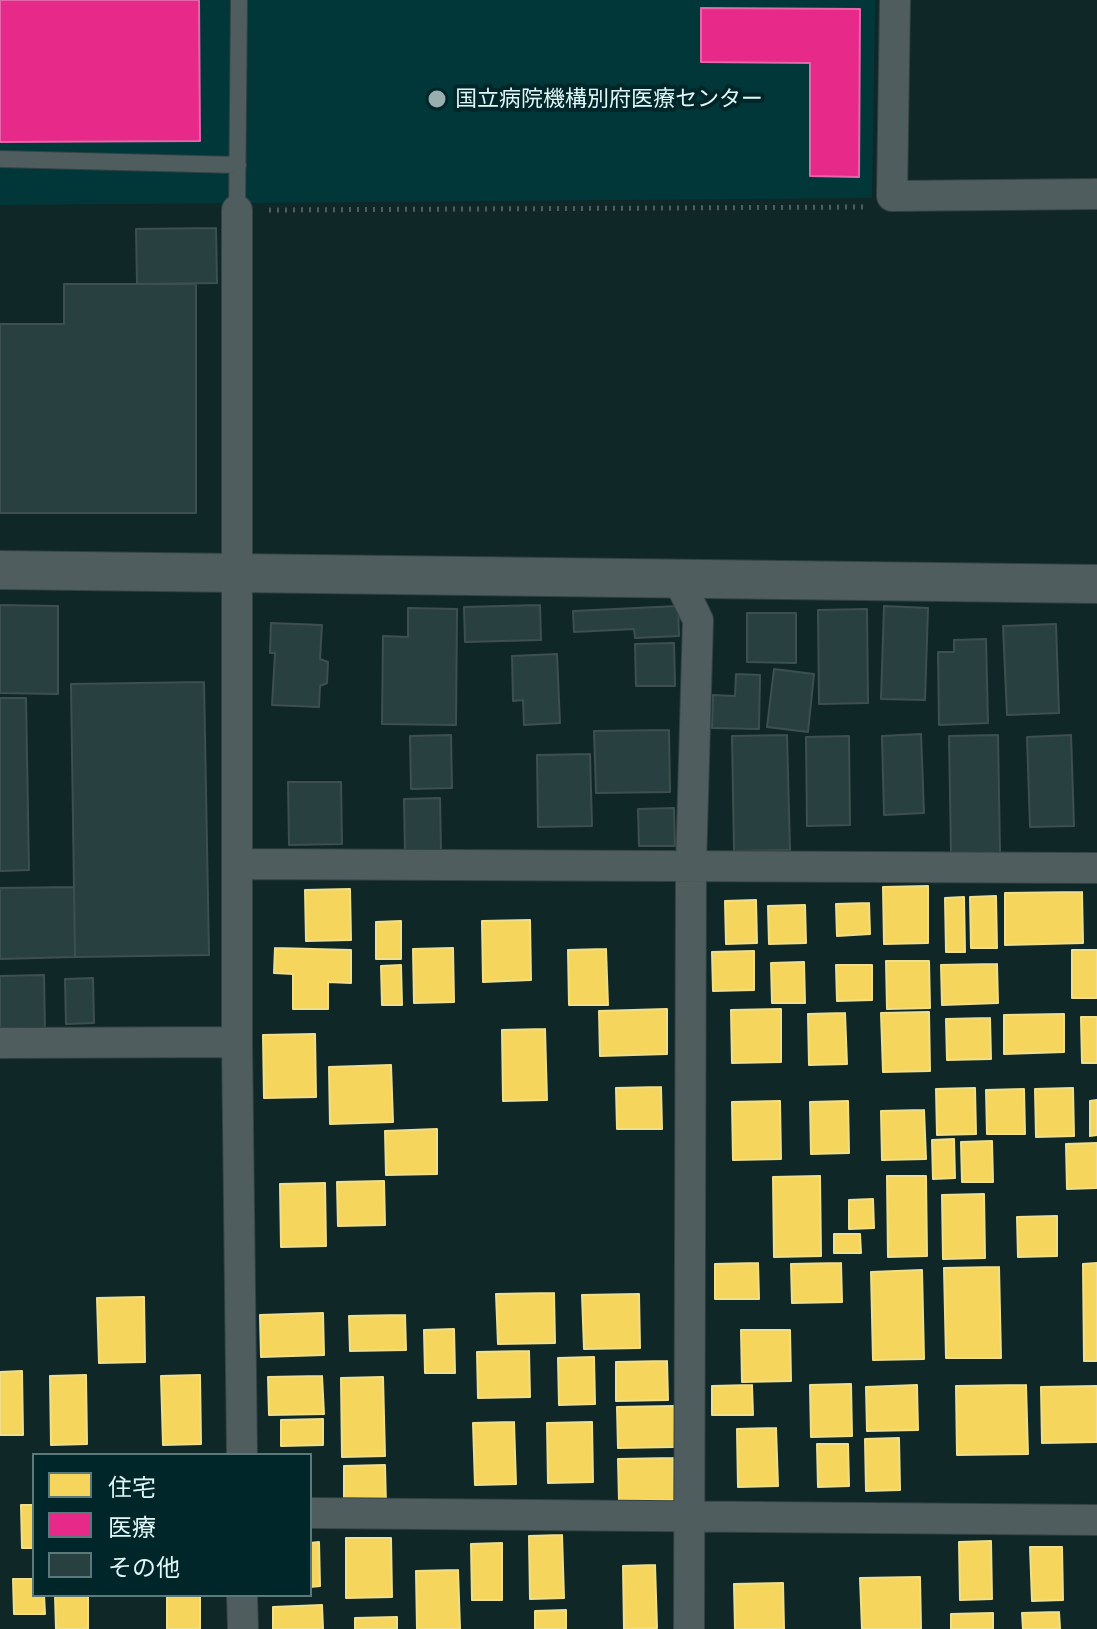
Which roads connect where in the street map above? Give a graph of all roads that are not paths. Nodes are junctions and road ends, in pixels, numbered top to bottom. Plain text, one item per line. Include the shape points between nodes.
1 (239, 0) edge
2 (895, 0) edge
3 (0, 159) edge
4 (238, 165) junction
5 (1097, 194) edge
6 (237, 210) joint
7 (0, 570) edge
8 (238, 570) junction
9 (677, 577) junction
10 (1097, 584) edge
11 (238, 864) junction
12 (691, 865) junction
13 (1097, 868) edge
14 (237, 1042) junction
15 (0, 1043) edge
16 (242, 1453) edge
17 (312, 1513) edge
18 (689, 1518) junction
19 (1097, 1520) edge
20 (242, 1597) edge
21 (243, 1629) edge
22 (689, 1629) edge

1 - 4 lane
2 - 5 street via 892,196
3 - 4 lane
4 - 6 lane
6 - 8 street
7 - 8 street
8 - 9 street
8 - 11 street
9 - 10 street
9 - 12 street via 698,620
11 - 12 street
11 - 14 street
12 - 13 street
12 - 18 street
14 - 15 street
14 - 16 street
17 - 18 street
18 - 19 street
18 - 22 street
20 - 21 street

